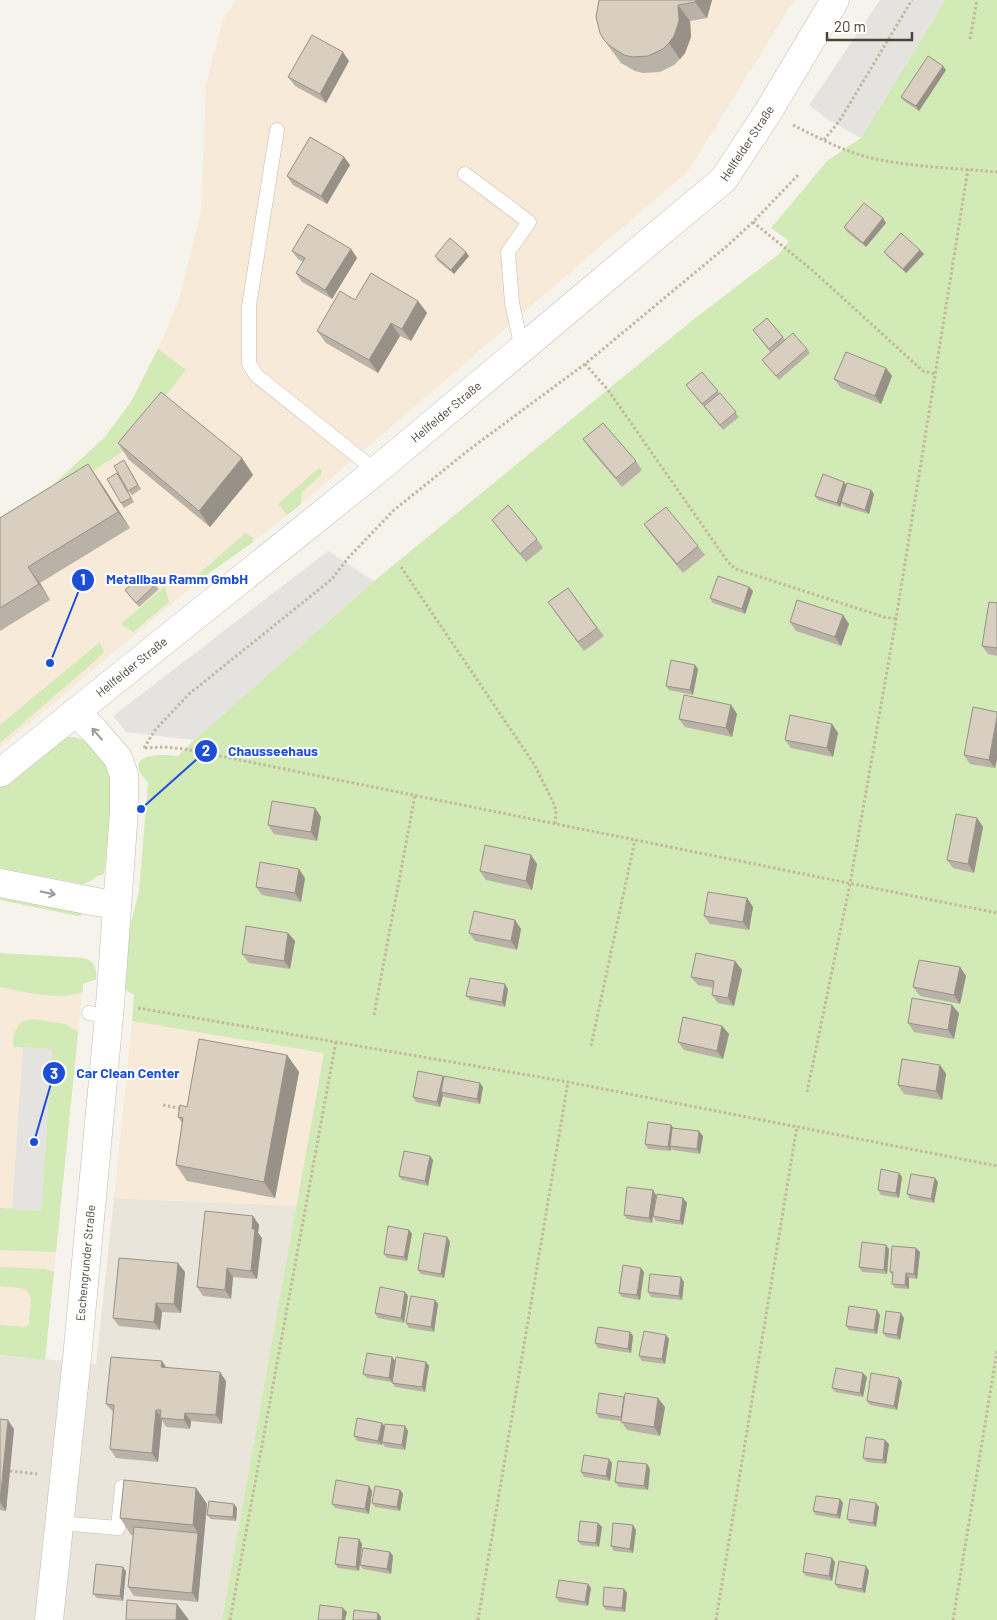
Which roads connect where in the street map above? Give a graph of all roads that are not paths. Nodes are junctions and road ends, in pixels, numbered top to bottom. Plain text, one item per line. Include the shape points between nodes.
1 (834, 0) edge
2 (277, 130) dead end
3 (465, 174) dead end
4 (522, 349) junction
5 (376, 471) junction
6 (75, 712) junction
7 (0, 773) edge
8 (0, 883) edge
9 (117, 905) junction
10 (122, 1487) edge
11 (59, 1523) junction
12 (49, 1620) edge

1 - 4 street, Hellfelder Straße via 724,179
2 - 5 lane via 250,306 249,364 257,376
3 - 4 lane via 529,222 508,252 512,302
4 - 5 street, Hellfelder Straße
5 - 6 street, Hellfelder Straße
6 - 7 street, Hellfelder Straße
9 -> 6 street, Eschengrunder Straße via 124,775 118,758
8 -> 9 street
9 - 11 street, Eschengrunder Straße via 102,1012 77,1358
10 - 11 lane via 126,1515 118,1528
11 - 12 street, Eschengrunder Straße

